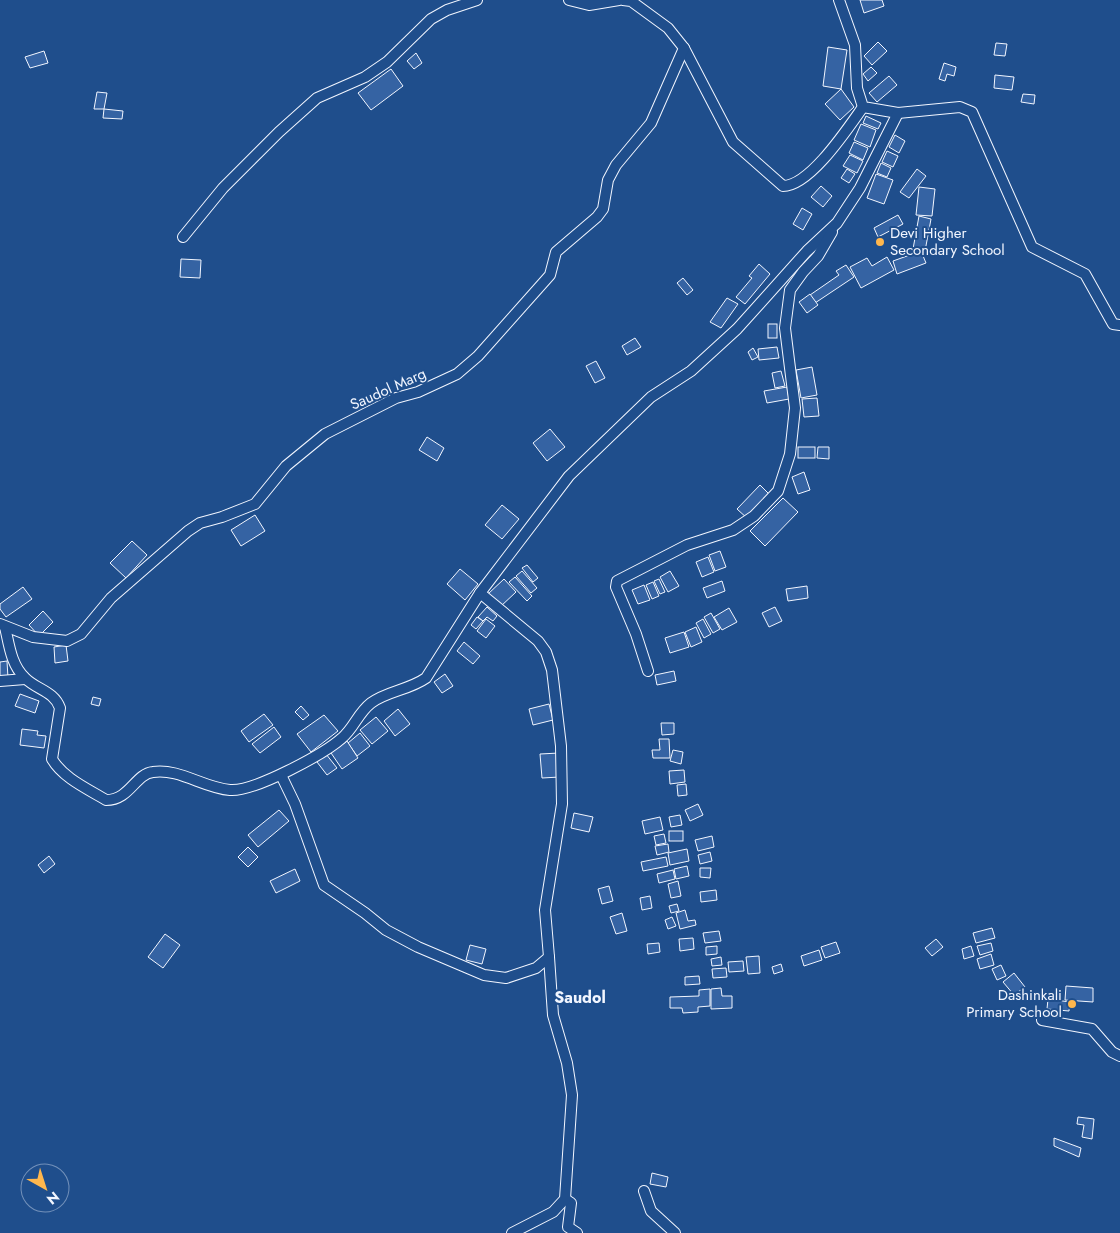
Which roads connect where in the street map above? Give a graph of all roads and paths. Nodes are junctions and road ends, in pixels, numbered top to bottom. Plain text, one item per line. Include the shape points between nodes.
1 (477, 0) edge
2 (569, 0) edge
3 (619, 0) edge
4 (623, 0) edge
5 (839, 0) edge
6 (684, 48) junction
7 (863, 106) junction
8 (898, 113) junction
9 (837, 223) junction
10 (183, 238) dead end
11 (1120, 325) edge
12 (480, 593) junction
13 (2, 625) edge
14 (648, 671) dead end
15 (25, 678) junction
16 (0, 681) edge
17 (281, 775) junction
18 (549, 957) junction
19 (1042, 1020) dead end
20 (1120, 1056) edge
21 (644, 1192) dead end
22 (565, 1199) junction
23 (512, 1233) edge
24 (577, 1233) edge
25 (675, 1233) edge

1 - 10 street via 439,15 387,62 366,76 317,98 223,188
2 - 3 street via 589,5
4 - 6 street via 631,1 668,28
5 - 7 street via 854,45 857,88
6 - 7 street via 733,142 783,186 796,184 834,148
6 - 13 street, Saudol Marg via 651,123 616,165 608,180 603,209 556,252 550,275 457,374 396,398 325,434 286,466 255,504 200,522 188,531 111,598 81,634 67,641 48,640
7 - 8 street
8 - 9 street via 860,188
8 - 11 street via 960,108 972,112 1032,247 1085,274 1113,324
9 - 12 street via 807,251 737,329 691,371 651,397 569,476
9 - 14 street via 818,256 790,290 785,328 795,408 790,454 778,491 754,516 733,530 687,545 617,581 616,586
12 - 17 street via 426,678 415,686 372,702 357,716 342,738
12 - 18 street via 538,641 552,670 561,746 562,804 546,910
13 - 15 street via 12,657
15 - 16 street
15 - 17 street via 58,702 60,708 52,759 55,765 106,800 123,796 150,772 163,771 230,790 253,787
17 - 18 street via 324,885 386,930 484,975 506,978 536,968
18 - 22 street via 553,1015 567,1063 572,1096
19 - 20 street via 1092,1028 1112,1052
21 - 25 street via 651,1211
22 - 23 street via 554,1212
22 - 24 street via 571,1203 568,1227

